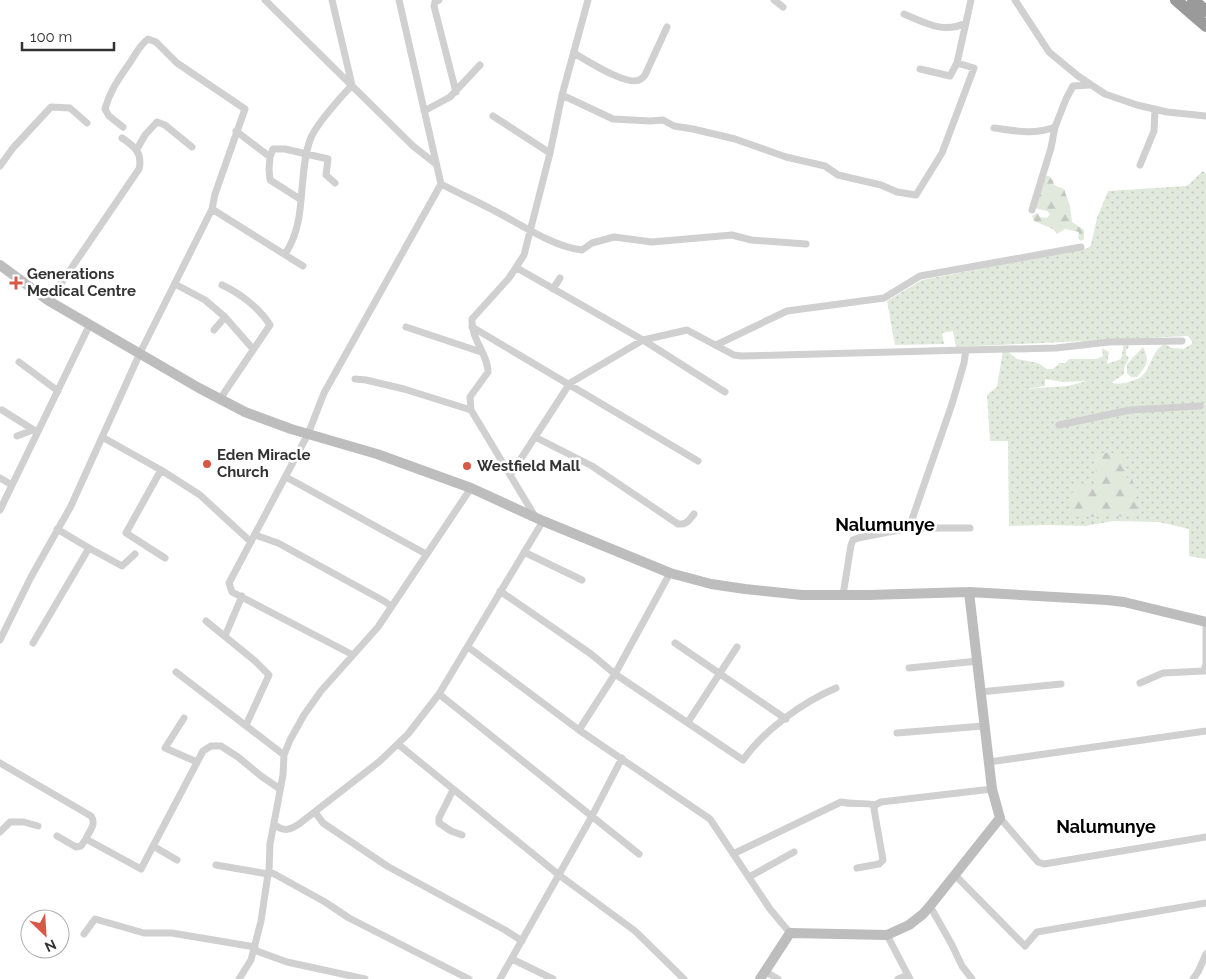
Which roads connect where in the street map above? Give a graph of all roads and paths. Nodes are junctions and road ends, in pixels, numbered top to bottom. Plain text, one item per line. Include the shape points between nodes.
1 (265, 0) edge
2 (332, 0) edge
3 (399, 0) edge
4 (439, 0) edge
5 (588, 0) edge
6 (774, 0) edge
7 (971, 0) edge
8 (1015, 0) edge
9 (1176, 0) edge
10 (1193, 0) edge
11 (783, 8) dead end
12 (1206, 11) edge
13 (904, 14) dead end
14 (966, 23) junction
15 (1206, 26) edge
16 (667, 27) dead end
17 (574, 53) junction
18 (956, 63) junction
19 (480, 65) dead end
20 (920, 69) dead end
21 (352, 85) junction
22 (1090, 85) junction
23 (456, 92) junction
24 (562, 95) junction
25 (1155, 109) junction
26 (424, 111) junction
27 (492, 116) dead end
28 (1206, 116) edge
29 (87, 123) dead end
30 (123, 127) dead end
31 (1055, 127) junction
32 (994, 128) dead end
33 (237, 132) junction
34 (122, 138) dead end
35 (192, 147) dead end
36 (137, 149) junction
37 (307, 153) junction
38 (550, 153) junction
39 (270, 157) junction
40 (436, 164) junction
41 (1140, 164) dead end
42 (0, 166) edge
43 (335, 183) dead end
44 (441, 184) junction
45 (300, 199) junction
46 (212, 209) junction
47 (1032, 210) dead end
48 (531, 231) junction
49 (806, 244) dead end
50 (1081, 247) dead end
51 (285, 254) junction
52 (0, 265) edge
53 (304, 266) dead end
54 (517, 268) junction
55 (560, 278) dead end
56 (175, 284) junction
57 (222, 285) dead end
58 (553, 289) junction
59 (49, 301) junction
60 (225, 317) junction
61 (90, 324) junction
62 (406, 327) dead end
63 (472, 327) junction
64 (214, 330) dead end
65 (643, 340) junction
66 (1182, 341) dead end
67 (716, 345) junction
68 (253, 349) junction
69 (966, 350) junction
70 (481, 352) junction
71 (140, 353) junction
72 (20, 362) dead end
73 (355, 379) dead end
74 (570, 384) junction
75 (58, 391) junction
76 (725, 392) dead end
77 (220, 399) junction
78 (1200, 406) dead end
79 (2, 410) dead end
80 (471, 410) junction
81 (1059, 425) dead end
82 (35, 431) junction
83 (308, 434) junction
84 (17, 436) dead end
85 (102, 437) junction
86 (536, 437) junction
87 (698, 460) dead end
88 (161, 470) junction
89 (511, 474) junction
90 (286, 477) junction
91 (0, 478) edge
92 (12, 485) junction
93 (471, 488) junction
94 (0, 510) edge
95 (694, 514) dead end
96 (540, 520) junction
97 (57, 528) junction
98 (908, 528) junction
99 (970, 528) dead end
100 (253, 538) junction
101 (89, 548) junction
102 (524, 552) junction
103 (98, 553) dead end
104 (135, 554) dead end
105 (426, 554) junction
106 (165, 558) dead end
107 (670, 573) junction
108 (582, 580) dead end
109 (500, 591) junction
110 (969, 592) junction
111 (242, 596) junction
112 (843, 596) junction
113 (391, 606) junction
114 (206, 621) dead end
115 (1206, 622) edge
116 (225, 636) junction
117 (0, 640) edge
118 (33, 643) dead end
119 (675, 643) dead end
120 (468, 647) junction
121 (737, 647) dead end
122 (353, 655) junction
123 (978, 661) junction
124 (909, 668) dead end
125 (176, 672) dead end
126 (721, 673) junction
127 (615, 674) junction
128 (1140, 682) dead end
129 (1061, 684) dead end
130 (836, 688) dead end
131 (980, 692) junction
132 (439, 694) junction
133 (184, 718) dead end
134 (786, 719) junction
135 (688, 722) junction
136 (246, 725) junction
137 (983, 726) junction
138 (579, 730) junction
139 (1206, 731) edge
140 (896, 734) dead end
141 (399, 745) junction
142 (284, 755) junction
143 (622, 758) junction
144 (197, 762) junction
145 (989, 762) junction
146 (0, 763) edge
147 (280, 789) junction
148 (992, 789) junction
149 (453, 790) junction
150 (875, 805) junction
151 (315, 812) junction
152 (592, 816) junction
153 (1000, 818) junction
154 (275, 825) junction
155 (38, 826) dead end
156 (0, 832) edge
157 (462, 835) dead end
158 (57, 836) dead end
159 (1206, 837) edge
160 (86, 839) junction
161 (153, 846) junction
162 (794, 852) dead end
163 (639, 854) dead end
164 (733, 854) junction
165 (177, 860) dead end
166 (216, 865) dead end
167 (857, 868) dead end
168 (560, 875) junction
169 (955, 875) junction
170 (749, 878) junction
171 (1206, 903) edge
172 (930, 906) junction
173 (790, 933) junction
174 (84, 934) dead end
175 (886, 935) junction
176 (522, 941) junction
177 (254, 948) junction
178 (1206, 954) edge
179 (512, 959) junction
180 (763, 975) edge
181 (909, 977) edge
182 (239, 979) edge
183 (364, 979) edge
184 (469, 979) edge
185 (500, 979) edge
186 (553, 979) edge
187 (684, 979) edge
188 (778, 979) edge
189 (898, 979) edge
190 (972, 979) edge
191 (1193, 979) edge

1 - 21 street
2 - 21 street
3 - 26 street
4 - 23 street via 434,6
5 - 17 street
6 - 11 street
7 - 14 street
8 - 22 street via 1049,52
9 - 15 highway
10 - 12 highway
13 - 14 street via 942,28 955,28
14 - 18 street
16 - 17 street via 645,75 639,80 625,79
17 - 24 street
18 - 20 street via 950,76
18 - 24 street via 974,68 942,153 916,195 838,175 825,166 786,157 735,139 674,126 663,120 613,119
19 - 23 street
21 - 37 street via 318,125
21 - 40 street via 413,146
22 - 25 street via 1105,94
22 - 31 street via 1074,86
23 - 26 street
24 - 38 street
25 - 28 street
25 - 41 street via 1154,131
26 - 40 street
27 - 38 street
29 - 42 street via 70,108 51,107
30 - 33 street via 104,109 118,79 148,39 244,109
31 - 32 street via 1042,132
31 - 47 street
33 - 39 street
33 - 46 street
34 - 36 street
35 - 36 street via 157,122
36 - 59 street via 141,159 139,168
37 - 39 street via 273,149
37 - 43 street via 328,158 326,175
37 - 45 street
38 - 48 street
39 - 45 street via 270,180
40 - 44 street
44 - 48 street
44 - 83 street via 324,393
45 - 51 street via 297,230
46 - 51 street
46 - 56 street
48 - 49 street via 582,250 592,242 614,237 652,242 732,235 751,240
48 - 54 street
50 - 67 street via 920,276 884,298 787,311
51 - 53 street
52 - 59 street
54 - 58 street
54 - 63 street via 475,316
55 - 58 street
56 - 60 street via 205,300
56 - 71 street
57 - 68 street via 248,301 269,323 270,327
58 - 65 street
59 - 61 street
60 - 64 street
60 - 68 street
61 - 71 street
61 - 75 street
62 - 70 street
63 - 70 street
63 - 74 street
65 - 67 street via 687,330
65 - 74 street
65 - 76 street
66 - 69 street
67 - 69 street via 741,356
68 - 77 street
69 - 98 street via 952,404
70 - 80 street via 488,372 470,397
71 - 77 street
71 - 85 street
72 - 75 street
73 - 80 street via 404,389
74 - 86 street
74 - 87 street
75 - 82 street
77 - 83 street via 260,418
78 - 81 street via 1130,410
79 - 82 street
80 - 89 street
82 - 84 street
82 - 92 street
83 - 90 street
83 - 93 street via 377,454
85 - 88 street
85 - 97 street via 71,506
86 - 89 street
86 - 95 street via 592,466 678,524 688,522
88 - 100 street via 200,495
88 - 106 street via 126,533
89 - 96 street
90 - 100 street
90 - 105 street
91 - 92 street
92 - 94 street
93 - 96 street
93 - 105 street
96 - 102 street
96 - 107 street
97 - 101 street
97 - 117 street
98 - 99 street
98 - 112 street via 853,540
100 - 111 street via 229,583 232,592
100 - 113 street via 278,543
101 - 103 street
101 - 104 street via 122,566
101 - 118 street
102 - 108 street
102 - 109 street
105 - 113 street
107 - 112 street via 745,589
107 - 127 street
109 - 120 street
109 - 127 street
110 - 112 street
110 - 115 street via 1116,601
110 - 123 street
111 - 116 street
111 - 122 street
113 - 122 street via 373,634
114 - 116 street
115 - 128 street via 1204,671 1163,673
116 - 136 street via 269,676
119 - 126 street
120 - 132 street
120 - 138 street
121 - 126 street
122 - 142 street via 310,705
123 - 124 street
123 - 131 street
125 - 136 street
126 - 134 street
126 - 135 street
127 - 135 street
127 - 138 street
129 - 131 street
130 - 134 street via 816,697
131 - 137 street
132 - 141 street
132 - 152 street
133 - 144 street via 166,748
134 - 135 street via 763,736 743,760
136 - 142 street
137 - 140 street
137 - 145 street
138 - 143 street
139 - 145 street
141 - 149 street
141 - 151 street
142 - 147 street
143 - 152 street
143 - 164 street via 710,819
144 - 147 street via 208,746 221,746
144 - 161 street
145 - 148 street
146 - 160 street via 91,816 94,823
147 - 154 street
148 - 150 street
148 - 153 street
149 - 157 street via 439,823
149 - 168 street
150 - 164 street via 841,802
150 - 167 street via 883,860 879,864
151 - 154 street via 290,830
151 - 176 street via 322,823 387,866
152 - 163 street
152 - 168 street
153 - 159 street via 1038,862 1044,864
153 - 169 street
154 - 184 street via 269,870 349,918
155 - 156 street via 10,822
158 - 160 street via 76,847
160 - 161 street via 141,869
161 - 165 street
162 - 170 street
164 - 170 street
166 - 177 street via 268,874 262,921
168 - 176 street
168 - 187 street via 635,931
169 - 171 street via 1024,946 1037,932
169 - 172 street
170 - 173 street
172 - 175 street via 908,925
172 - 190 street
173 - 175 street
173 - 180 street
174 - 177 street via 95,919 144,933 172,933
175 - 181 street
176 - 179 street
177 - 182 street via 251,960
177 - 183 street via 288,962
178 - 191 street
179 - 185 street
179 - 186 street
180 - 188 street
181 - 189 street

